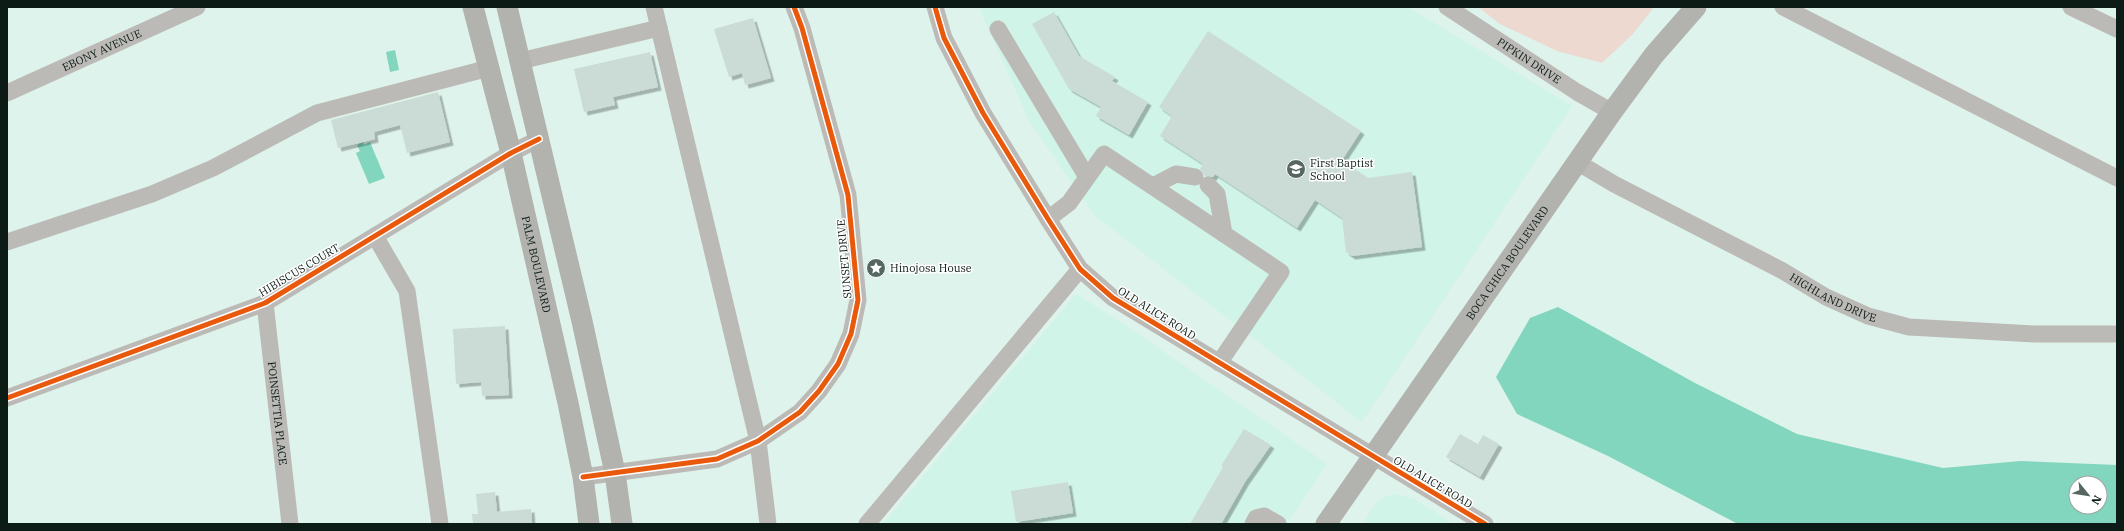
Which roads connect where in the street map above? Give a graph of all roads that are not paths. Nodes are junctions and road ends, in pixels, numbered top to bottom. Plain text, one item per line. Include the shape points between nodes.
1 (197, 7) edge
2 (473, 7) edge
3 (507, 7) edge
4 (654, 7) edge
5 (794, 7) edge
6 (935, 7) edge
7 (1447, 7) edge
8 (1696, 7) edge
9 (1783, 7) edge
10 (2071, 7) edge
11 (659, 28) junction
12 (998, 29) dead end
13 (2117, 29) edge
14 (520, 61) junction
15 (489, 68) junction
16 (7, 93) edge
17 (1612, 112) junction
18 (539, 139) junction
19 (511, 153) junction
20 (1577, 162) junction
21 (1087, 177) junction
22 (2117, 178) edge
23 (1152, 186) junction
24 (1048, 219) junction
25 (1224, 234) junction
26 (374, 236) junction
27 (7, 242) edge
28 (1080, 269) junction
29 (265, 303) junction
30 (2117, 334) edge
31 (1219, 363) junction
32 (8, 402) edge
33 (758, 441) junction
34 (1372, 457) junction
35 (615, 473) junction
36 (583, 477) junction
37 (290, 524) edge
38 (440, 524) edge
39 (589, 524) edge
40 (622, 524) edge
41 (768, 524) edge
42 (867, 524) edge
43 (1253, 524) edge
44 (1278, 524) edge
45 (1326, 524) edge
46 (1485, 524) edge

1 - 16 street, EBONY AVENUE
2 - 15 main road, PALM BOULEVARD
3 - 14 main road
4 - 11 street
5 - 33 street, SUNSET DRIVE via 848,195 858,300 851,334 838,364 819,391 800,412
6 - 24 street, OLD ALICE ROAD via 944,38 979,106
7 - 17 street, PIPKIN DRIVE
8 - 17 main road, BOCA CHICA BOULEVARD via 1654,55
9 - 22 street
10 - 13 street
11 - 14 street
11 - 33 street
12 - 21 street
14 - 18 main road
15 - 19 main road, PALM BOULEVARD
15 - 27 street via 317,113 213,168 152,194
17 - 20 main road, BOCA CHICA BOULEVARD
18 - 19 street, HIBISCUS COURT
18 - 35 main road
19 - 26 street, HIBISCUS COURT
19 - 36 main road, PALM BOULEVARD
20 - 30 street, HIGHLAND DRIVE via 1614,184 1781,270 1826,297 1868,316 1909,328 2035,334
20 - 34 main road, BOCA CHICA BOULEVARD
21 - 23 street via 1104,154
21 - 24 street via 1069,203
23 - 25 street
23 - 25 street via 1176,174 1201,181 1217,194
24 - 28 street, OLD ALICE ROAD
25 - 31 street via 1281,272
26 - 29 street, HIBISCUS COURT
26 - 38 street via 407,291
28 - 31 street, OLD ALICE ROAD via 1113,298
28 - 42 street
29 - 32 street, HIBISCUS COURT
29 - 37 street, POINSETTIA PLACE
31 - 34 street, OLD ALICE ROAD
33 - 35 street, SUNSET DRIVE via 717,458
33 - 41 street
34 - 45 main road, BOCA CHICA BOULEVARD
34 - 46 street, OLD ALICE ROAD
35 - 36 street, SUNSET DRIVE
35 - 40 main road
36 - 39 main road, PALM BOULEVARD
43 - 44 street via 1256,518 1264,516

